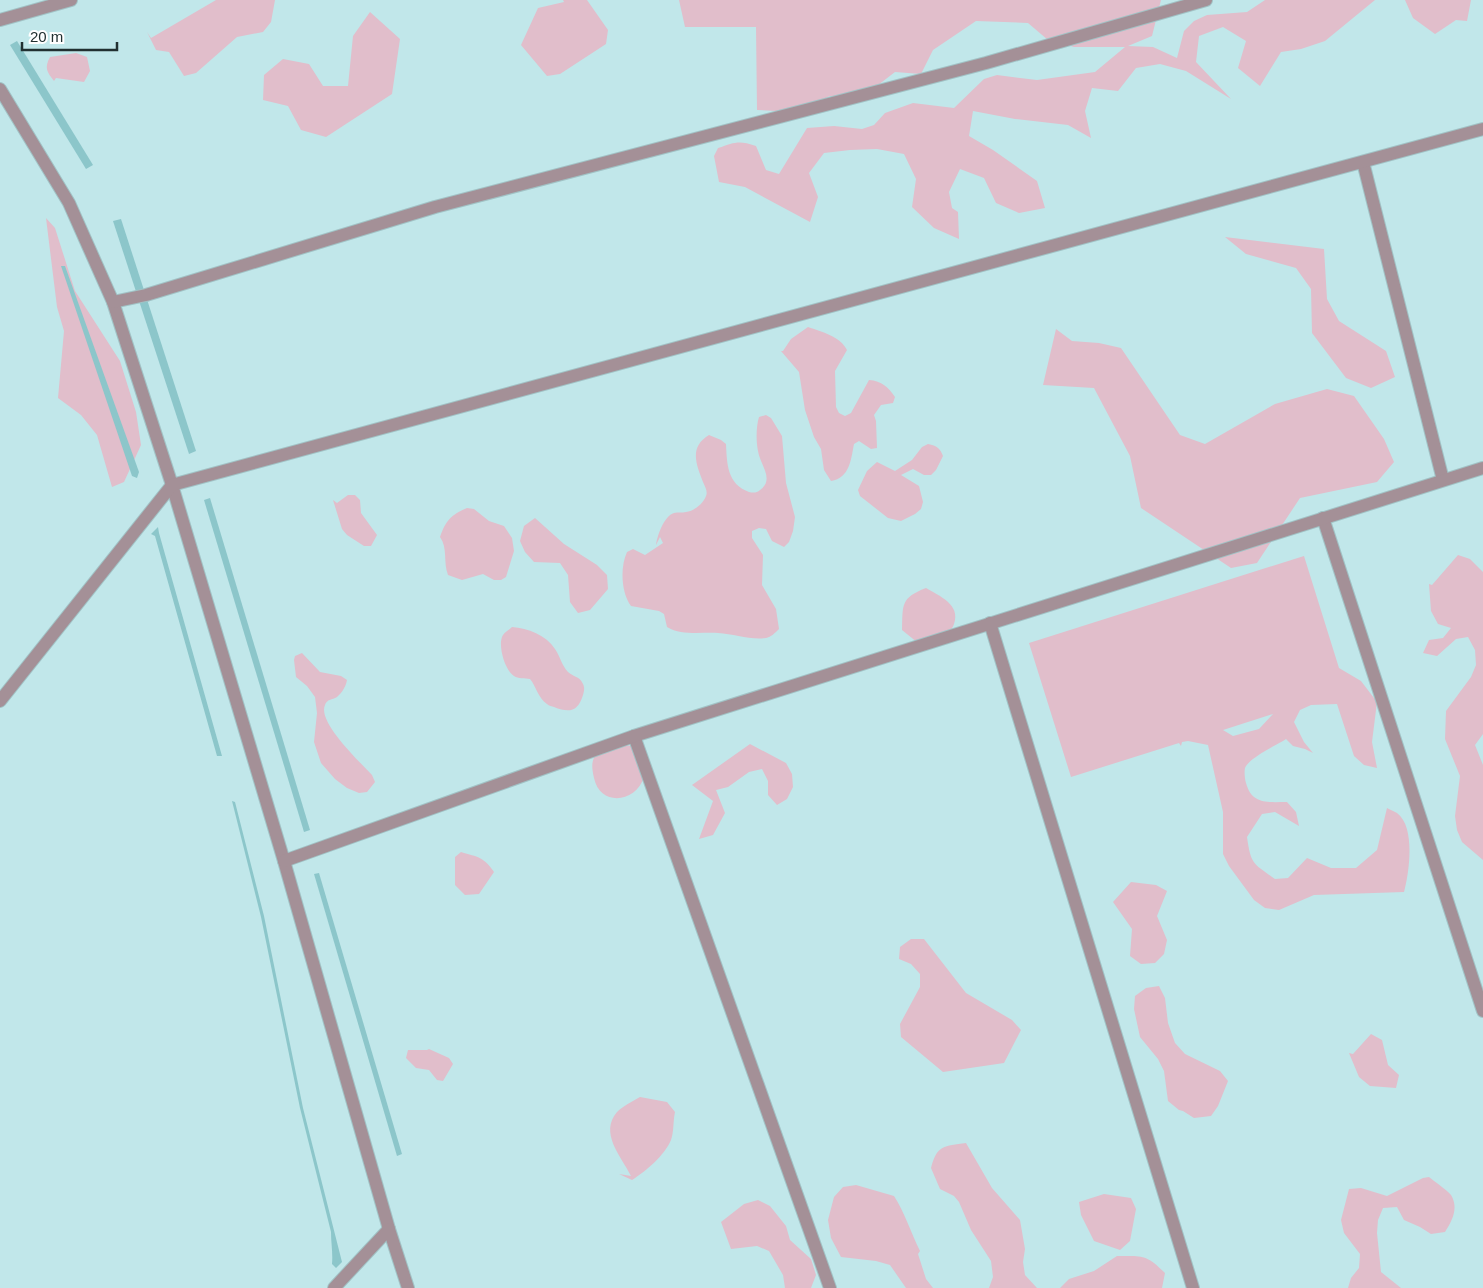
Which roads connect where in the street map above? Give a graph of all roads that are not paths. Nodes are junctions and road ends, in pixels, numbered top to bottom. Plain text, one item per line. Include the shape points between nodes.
1 (71, 0) edge
2 (1206, 0) edge
3 (0, 20) edge
4 (0, 89) edge
5 (1483, 129) edge
6 (1363, 162) junction
7 (113, 302) junction
8 (1483, 468) edge
9 (1444, 480) junction
10 (172, 485) junction
11 (1323, 518) junction
12 (990, 623) junction
13 (0, 701) edge
14 (634, 736) junction
15 (284, 861) junction
16 (1483, 1012) edge
17 (389, 1229) junction
18 (334, 1288) edge
19 (408, 1288) edge
20 (830, 1288) edge
21 (1193, 1288) edge

1 - 3 street
2 - 7 street via 986,63 435,207 146,295
4 - 7 street via 70,203
5 - 6 street
6 - 9 street
6 - 10 street
7 - 10 street
8 - 9 street
9 - 11 street
10 - 13 street
10 - 15 street
11 - 12 street
11 - 16 street
12 - 14 street
12 - 21 street
14 - 15 street
14 - 20 street
15 - 17 street
17 - 18 street
17 - 19 street

